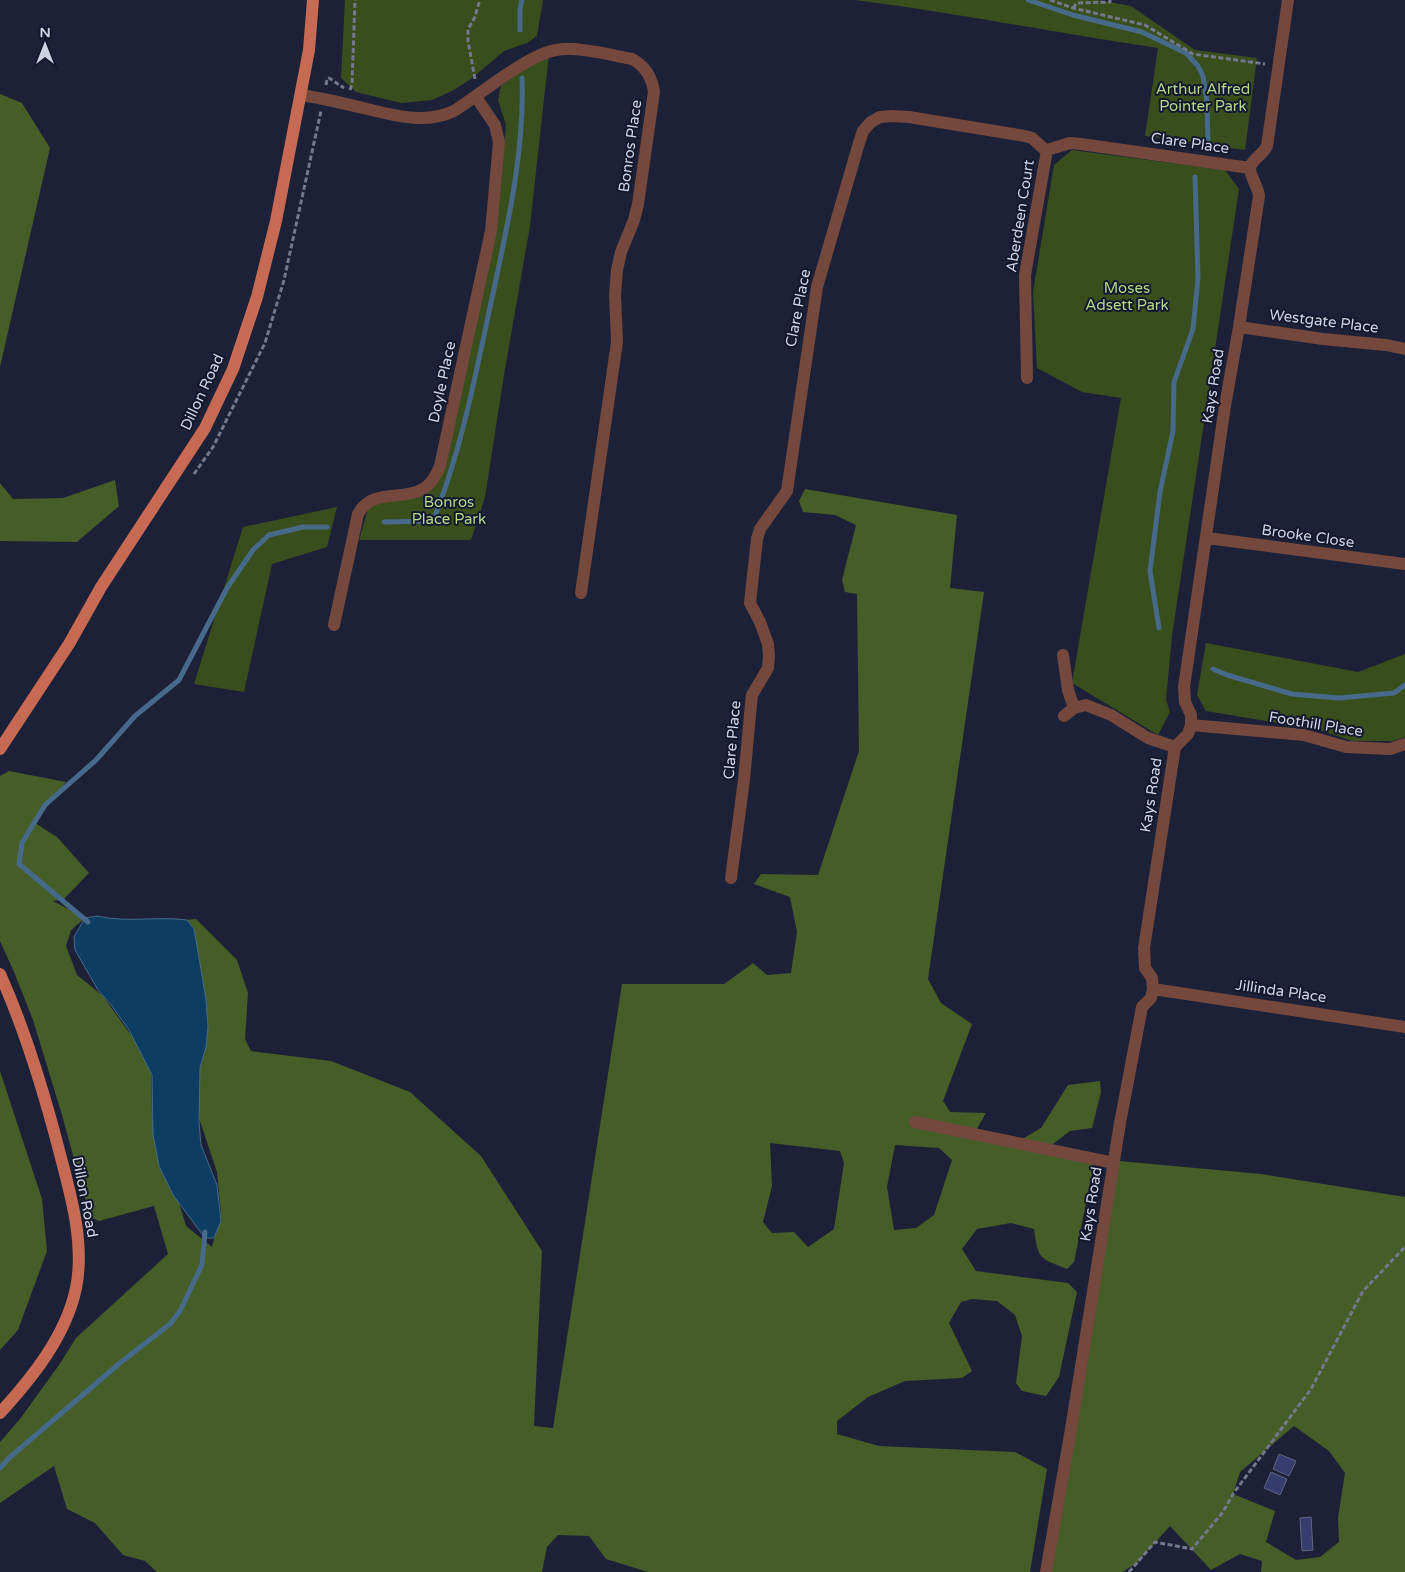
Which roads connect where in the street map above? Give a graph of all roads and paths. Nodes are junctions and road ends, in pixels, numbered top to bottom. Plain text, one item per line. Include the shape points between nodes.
1 (313, 0) edge
2 (354, 0) edge
3 (480, 0) edge
4 (1050, 0) edge
5 (1110, 0) edge
6 (1288, 0) edge
7 (1073, 8) junction
8 (1278, 66) junction
9 (301, 95) junction
10 (476, 96) junction
11 (324, 98) junction
12 (1047, 150) junction
13 (1250, 168) junction
14 (1239, 327) junction
15 (1405, 349) edge
16 (1027, 378) dead end
17 (1207, 538) junction
18 (1405, 564) edge
19 (581, 594) dead end
20 (334, 625) dead end
21 (1063, 655) dead end
22 (1191, 725) junction
23 (1405, 744) edge
24 (1175, 747) junction
25 (0, 749) edge
26 (731, 878) dead end
27 (0, 974) edge
28 (1153, 988) junction
29 (1405, 1027) edge
30 (915, 1122) dead end
31 (1114, 1163) junction
32 (1405, 1247) edge
33 (0, 1413) edge
34 (1046, 1572) edge
35 (1129, 1572) edge

1 - 9 main road, Dillon Road
2 - 11 path via 351,91 329,78
3 - 10 path via 468,29
4 - 7 path
5 - 7 path via 1077,3
6 - 8 street
7 - 8 path via 1145,25 1193,54
8 - 13 street via 1267,146
9 - 11 street, Bonros Place
9 - 25 main road, Dillon Road via 276,221 257,297 233,369 205,428
10 - 11 street, Bonros Place via 446,115 430,118 399,116
10 - 19 street, Bonros Place via 541,54 558,50 632,59 645,69 653,85 637,212 617,270 617,342
10 - 20 street, Doyle Place via 495,125 499,142 491,231 440,466 426,487 416,492 376,498 362,507
12 - 13 street, Clare Place via 1070,143
12 - 16 street, Aberdeen Court via 1025,276
12 - 26 street, Clare Place via 1026,136 909,117 880,117 864,131 817,287 787,491 760,529 757,539 750,603 760,622 769,656 768,668 750,704 746,771
13 - 14 street, Kays Road via 1259,196
14 - 15 street, Westgate Place
14 - 17 street, Kays Road
17 - 18 street, Brooke Close
17 - 22 street, Kays Road via 1184,687
21 - 24 street via 1069,712 1086,704 1148,738
22 - 23 street, Foothill Place via 1304,735 1346,747 1390,750
22 - 24 street, Kays Road via 1188,734
24 - 28 street, Kays Road via 1144,948 1145,968 1152,978
27 - 33 main road, Dillon Road via 43,1090 78,1239 76,1288 62,1328 33,1373
28 - 29 street, Jillinda Place
28 - 31 street, Kays Road via 1142,1007
30 - 31 street
31 - 34 street, Kays Road
32 - 35 path via 1363,1291 1311,1389 1223,1512 1192,1549 1155,1542

